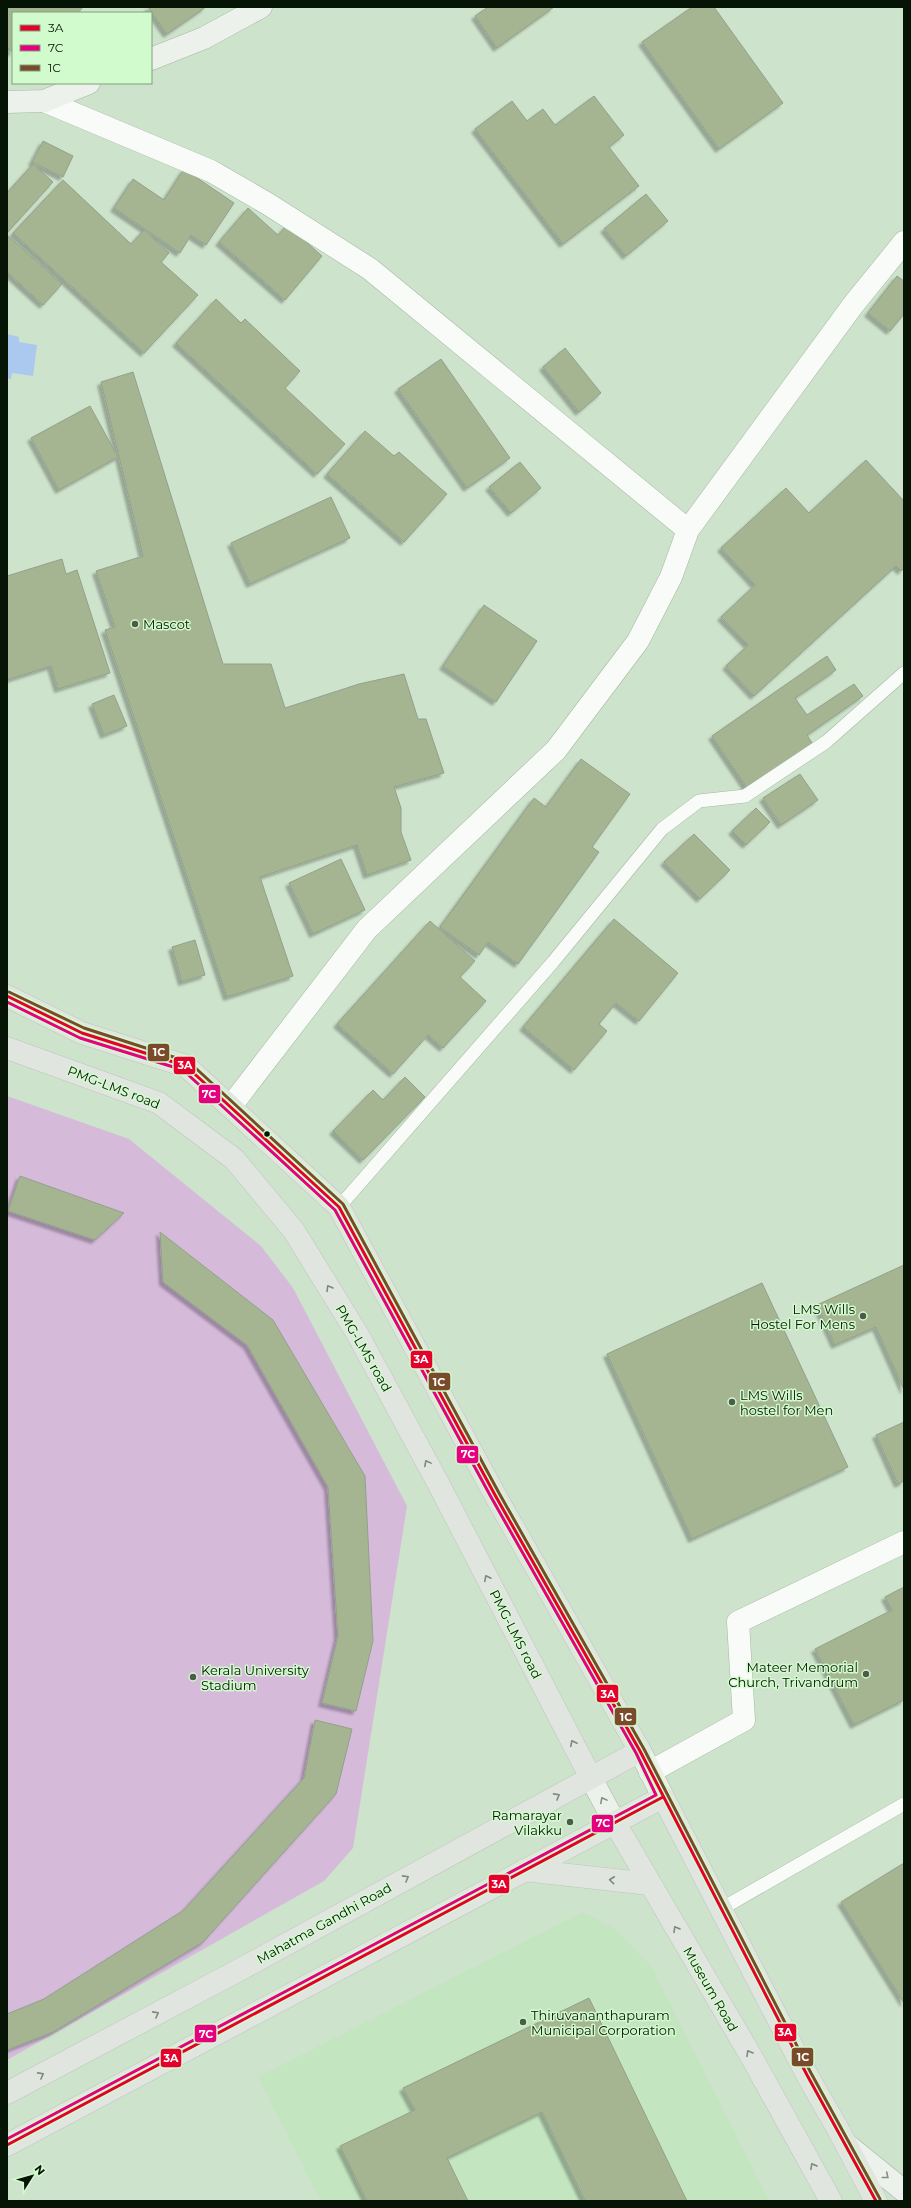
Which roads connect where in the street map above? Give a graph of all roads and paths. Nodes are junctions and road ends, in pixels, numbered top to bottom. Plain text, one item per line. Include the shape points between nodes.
1 (261, 7) edge
2 (152, 59) edge
3 (86, 84) edge
4 (44, 101) junction
5 (7, 102) edge
6 (904, 242) edge
7 (688, 530) junction
8 (904, 674) edge
9 (7, 996) edge
10 (7, 1048) edge
11 (231, 1106) junction
12 (339, 1207) junction
13 (904, 1542) edge
14 (640, 1751) junction
15 (650, 1772) junction
16 (591, 1778) junction
17 (663, 1797) junction
18 (904, 1804) edge
19 (615, 1822) junction
20 (524, 1870) junction
21 (650, 1884) junction
22 (721, 1909) junction
23 (7, 2093) edge
24 (846, 2144) junction
25 (7, 2145) edge
26 (904, 2191) edge
27 (831, 2201) edge
28 (876, 2201) edge

1 - 2 street via 204,38
3 - 4 street
4 - 5 street
4 - 7 street via 211,172 268,204 370,268
6 - 7 street via 854,305
7 - 11 street via 671,577 638,640 556,750 368,929
8 - 12 lane via 826,742 745,796 699,801 662,829 553,962
9 - 11 main road via 82,1032 186,1066
16 -> 10 main road, PMG-LMS road via 365,1348 294,1231 234,1158 159,1103
11 - 12 main road
12 - 14 main road via 499,1502
13 - 15 street via 738,1622 744,1720
14 - 15 street
14 - 16 main road, Mahatma Gandhi Road
15 - 17 street
19 -> 16 street, Museum Road
23 -> 16 main road, Mahatma Gandhi Road
17 - 19 main road
17 - 22 main road
18 - 22 lane
19 - 20 main road
19 - 21 main road, Museum Road
21 -> 20 main road
20 - 25 main road
27 -> 21 main road, Museum Road via 752,2058
22 - 24 main road via 807,2075
24 -> 26 street
24 - 28 main road

